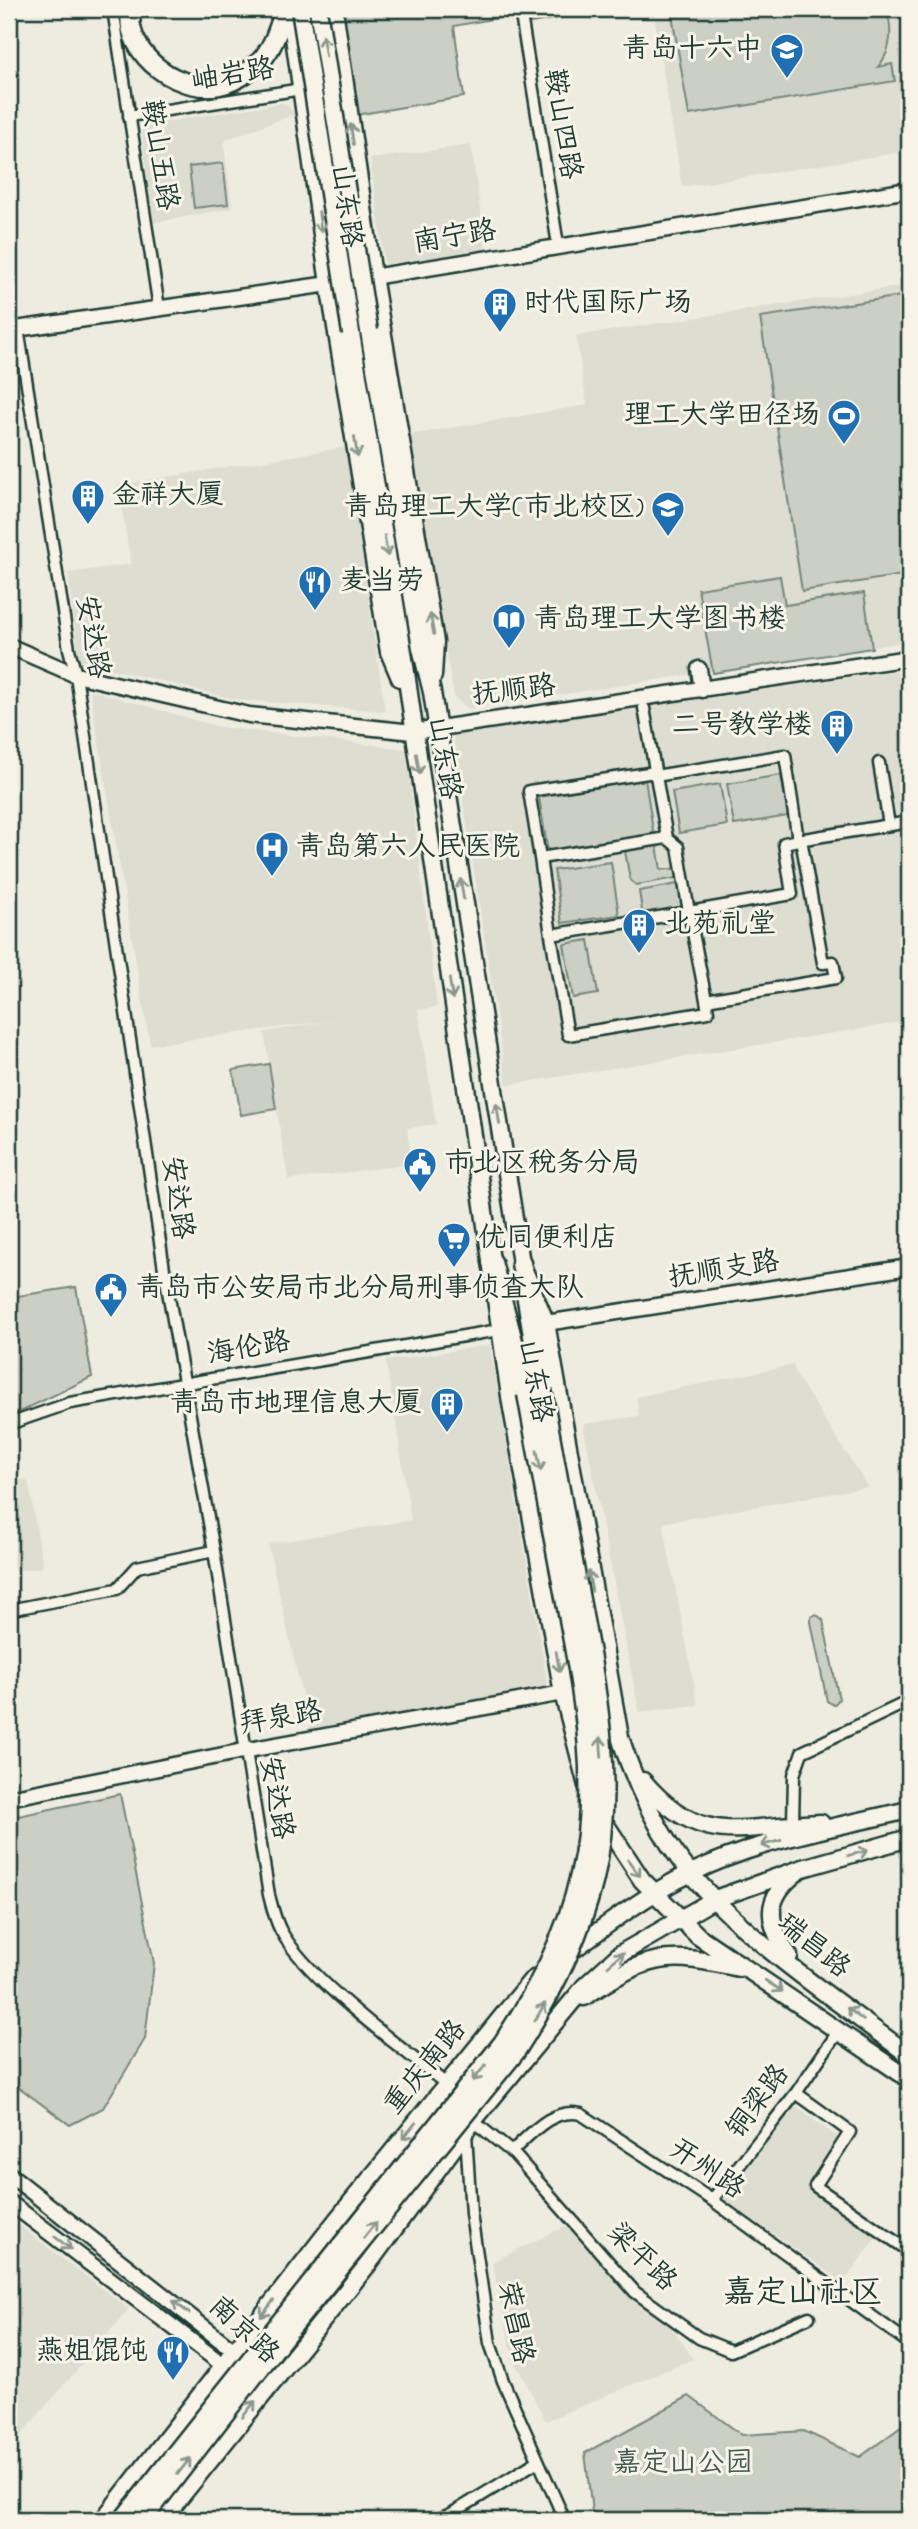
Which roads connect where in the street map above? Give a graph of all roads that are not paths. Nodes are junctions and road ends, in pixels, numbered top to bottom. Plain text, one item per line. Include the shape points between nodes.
1 (113, 9) edge
2 (131, 9) edge
3 (287, 9) edge
4 (300, 9) edge
5 (318, 9) edge
6 (334, 9) edge
7 (520, 9) edge
8 (302, 89) junction
9 (129, 116) junction
10 (909, 190) edge
11 (558, 246) junction
12 (373, 276) junction
13 (329, 284) junction
14 (159, 308) junction
15 (13, 329) edge
16 (9, 646) edge
17 (909, 658) edge
18 (699, 669) dead end
19 (76, 675) junction
20 (702, 691) junction
21 (432, 692) junction
22 (407, 696) junction
23 (643, 704) junction
24 (437, 727) junction
25 (413, 732) junction
26 (879, 762) dead end
27 (655, 774) junction
28 (909, 822) edge
29 (889, 825) junction
30 (667, 838) junction
31 (799, 840) junction
32 (540, 858) junction
33 (690, 912) junction
34 (551, 935) junction
35 (706, 1000) junction
36 (492, 1262) junction
37 (521, 1263) junction
38 (909, 1267) edge
39 (546, 1322) junction
40 (499, 1330) junction
41 (183, 1383) junction
42 (535, 1392) junction
43 (9, 1424) edge
44 (214, 1551) junction
45 (9, 1610) edge
46 (563, 1693) junction
47 (909, 1702) edge
48 (243, 1751) junction
49 (629, 1765) junction
50 (580, 1767) junction
51 (9, 1798) edge
52 (909, 1810) edge
53 (855, 1823) junction
54 (793, 1824) junction
55 (909, 1839) edge
56 (803, 1868) junction
57 (690, 1873) junction
58 (653, 1893) junction
59 (715, 1899) junction
60 (679, 1918) junction
61 (749, 1970) junction
62 (797, 1971) junction
63 (531, 1981) junction
64 (562, 2012) junction
65 (840, 2029) junction
66 (909, 2055) edge
67 (909, 2079) edge
68 (446, 2084) junction
69 (796, 2093) junction
70 (470, 2125) junction
71 (510, 2152) junction
72 (9, 2174) edge
73 (712, 2200) junction
74 (9, 2202) edge
75 (909, 2251) edge
76 (809, 2317) dead end
77 (909, 2343) edge
78 (235, 2349) junction
79 (223, 2365) junction
80 (268, 2385) junction
81 (538, 2461) junction
82 (562, 2514) dead end
83 (103, 2520) edge
84 (123, 2520) edge
85 (142, 2520) edge
86 (162, 2520) edge
87 (436, 2520) edge

1 - 9 street, 鞍山五路
2 - 3 highway via 129,20 145,57 168,76 195,85 226,83 257,65
3 - 8 main road, 山东路
4 -> 22 main road, 山东路, bridge
21 -> 5 main road, 山东路, bridge via 421,648
12 -> 6 main road, 山东路
7 - 11 street, 鞍山四路
8 - 9 street, 岫岩路
8 -> 13 main road, 山东路
9 - 14 street, 鞍山五路
10 - 11 street, 南宁路
11 - 12 street, 南宁路
12 - 13 street, 南宁路
21 -> 12 main road, 山东路 via 435,642
13 - 14 street, 南宁路
13 -> 22 main road, 山东路 via 389,652
14 - 15 street, 南宁路
15 - 19 street, 安达路
16 - 19 street, 抚顺路
17 - 20 street, 抚顺路
18 - 20 street
19 - 25 street, 抚顺路 via 248,715
19 - 41 street, 安达路
20 - 23 street, 抚顺路
21 - 24 main road, 山东路
22 - 25 main road, 山东路
23 - 24 street, 抚顺路
23 - 27 street
24 - 25 street, 抚顺路
37 -> 24 main road, 山东路
25 -> 36 main road, 山东路
26 - 29 street
27 - 30 street
27 - 31 street via 785,755
27 - 32 street via 529,791
28 - 29 street
29 - 31 street
30 - 32 street
30 - 33 street via 678,847
31 - 33 street via 783,843 792,894
31 - 35 street via 823,963 833,962 836,978
32 - 34 street
33 - 34 street
33 - 35 street
34 - 35 street via 568,1035 708,1012
36 - 40 main road, 山东路
36 - 42 highway
37 - 39 main road, 山东路
37 - 42 highway
38 - 39 street, 抚顺支路
49 -> 39 main road, 山东路 via 611,1699
40 - 41 street, 海伦路
40 -> 46 main road, 山东路
41 - 43 street, 海伦路 via 56,1405
41 - 44 street, 安达路
42 -> 84 highway, bridge via 589,1770 588,1828 580,1876 561,1937 503,2043
85 -> 42 highway, bridge via 515,2052 541,2012 575,1938 594,1879 602,1830 603,1771 590,1653
44 - 45 street via 137,1567 117,1589
44 - 48 street, 安达路
46 - 48 street, 拜泉路
46 - 50 main road, 山东路
47 - 54 street via 802,1752 794,1775
48 - 51 street, 拜泉路
48 - 68 street, 安达路 via 269,1895 281,1931 328,1986
49 - 54 main road via 660,1801 692,1822 748,1832
49 - 57 main road, 山东路
50 -> 58 main road, 山东路 via 604,1826
50 - 63 main road via 589,1808 586,1885 564,1942
52 - 53 main road, 重庆南路
53 - 54 main road
53 -> 57 main road, 重庆南路 via 764,1844
56 -> 55 main road
56 - 59 main road
56 - 62 main road via 785,1882 772,1911 775,1936
57 - 58 main road, 重庆南路
57 - 59 main road, 瑞昌路
58 - 60 main road, 山东路
58 - 63 main road, 重庆南路
59 - 60 main road
59 - 62 main road, 瑞昌路
60 - 61 main road, 瑞昌路
64 -> 60 main road via 620,1954
61 - 64 main road via 688,1958 651,1960 622,1972
61 -> 65 main road, 瑞昌路
66 -> 62 main road, 瑞昌路
63 - 68 main road, 重庆南路
64 - 70 main road
65 - 67 main road, 瑞昌路
65 - 69 street, 铜梁路
68 -> 78 main road, 重庆南路
69 - 73 street, 铜梁路
69 - 75 street via 850,2132 815,2186
70 - 71 street, 梁平路
70 - 80 main road via 369,2263
70 - 81 street, 荣昌路 via 471,2214 490,2343
71 - 73 street, 开州路 via 553,2116 581,2114
71 - 76 street, 梁平路 via 635,2292 699,2338 730,2351
78 -> 72 street, 南京路
73 - 77 street, 开州路
74 -> 79 street, 南京路
78 - 79 main road, 重庆南路
78 - 80 street, 南京路
79 - 80 street, 南京路
79 - 83 main road, 重庆南路
86 -> 80 main road
81 - 82 street, 荣昌路
81 - 87 street

